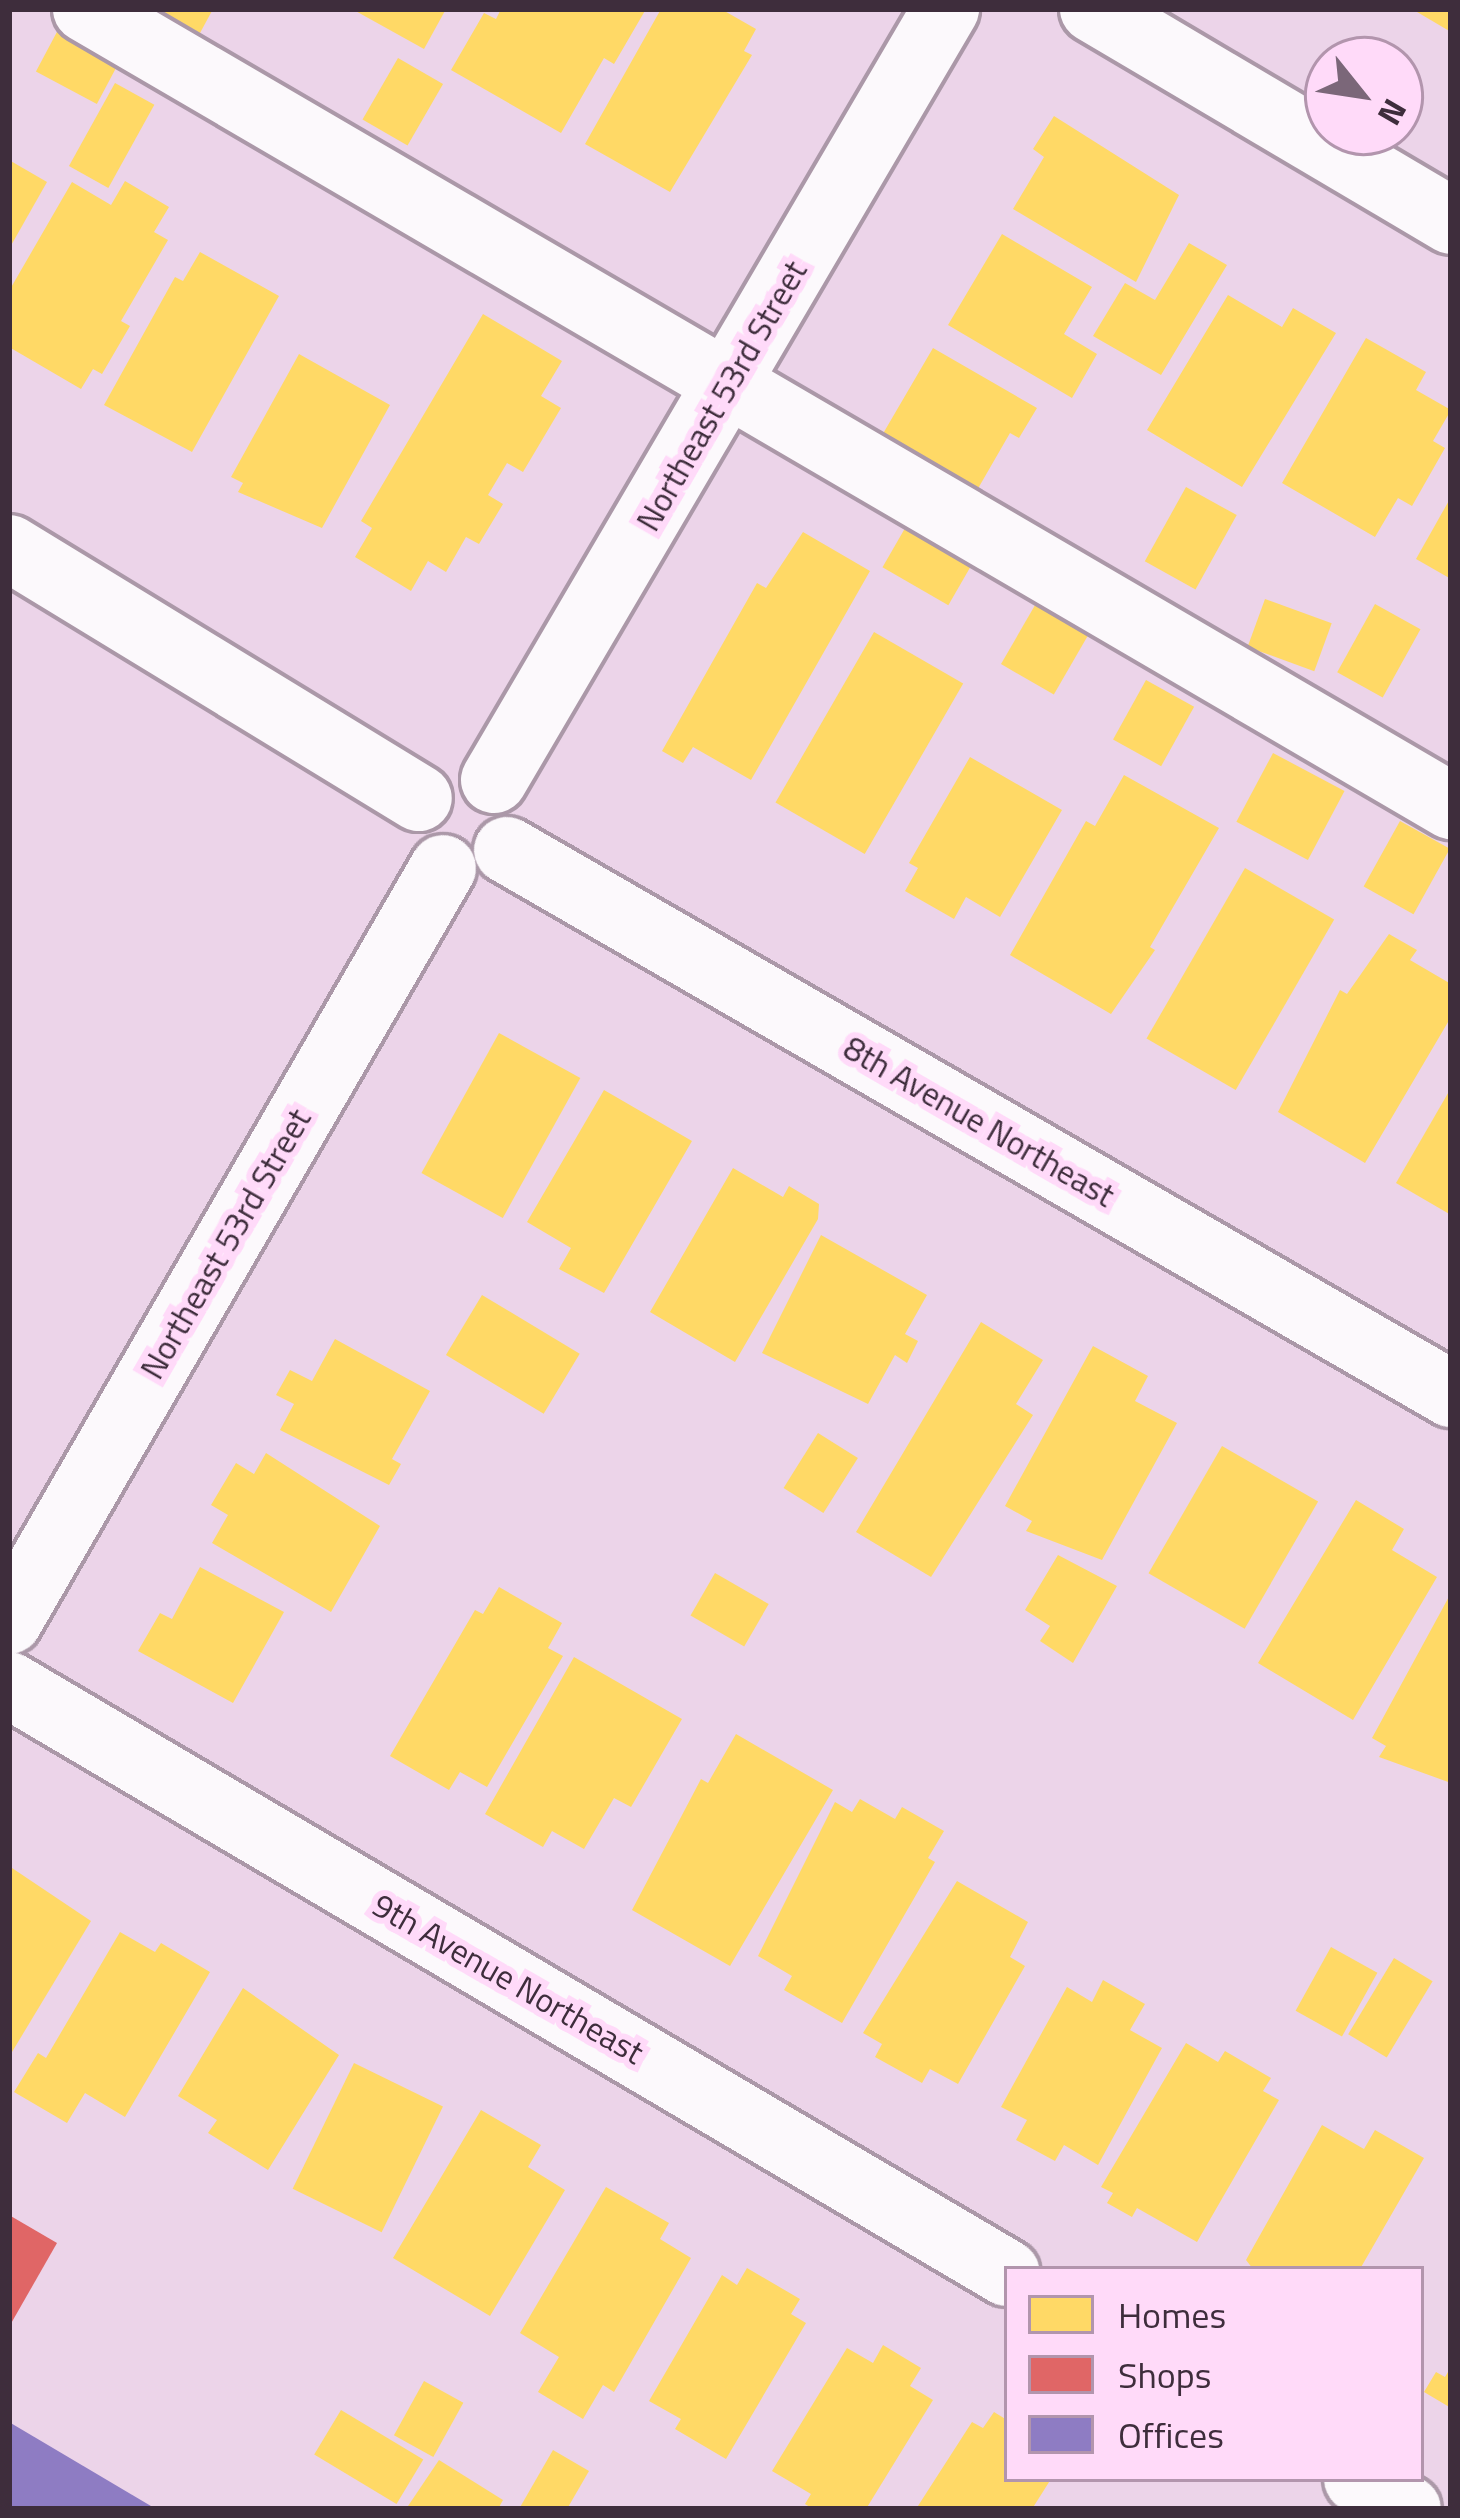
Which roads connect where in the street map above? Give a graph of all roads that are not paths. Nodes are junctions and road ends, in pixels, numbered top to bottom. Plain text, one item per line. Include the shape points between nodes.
1 (86, 9) edge
2 (946, 9) edge
3 (1093, 9) edge
4 (1451, 220) edge
5 (730, 386) junction
6 (9, 548) edge
7 (494, 780) junction
8 (419, 798) junction
9 (1451, 806) edge
10 (507, 850) junction
11 (442, 868) junction
12 (1451, 1394) edge
13 (9, 1621) edge
14 (9, 1684) edge
15 (1004, 2271) edge
16 (1362, 2482) edge
17 (1408, 2509) edge

1 - 5 street
2 - 5 street, Northeast 53rd Street
3 - 4 street
5 - 7 street, Northeast 53rd Street
5 - 9 street
6 - 8 street
7 - 8 street via 454,772
7 - 10 street via 515,812
8 - 11 street via 413,832
10 - 11 street via 484,870
10 - 12 street, 8th Avenue Northeast
11 - 13 street, Northeast 53rd Street
14 - 15 street, 9th Avenue Northeast
16 - 17 street

